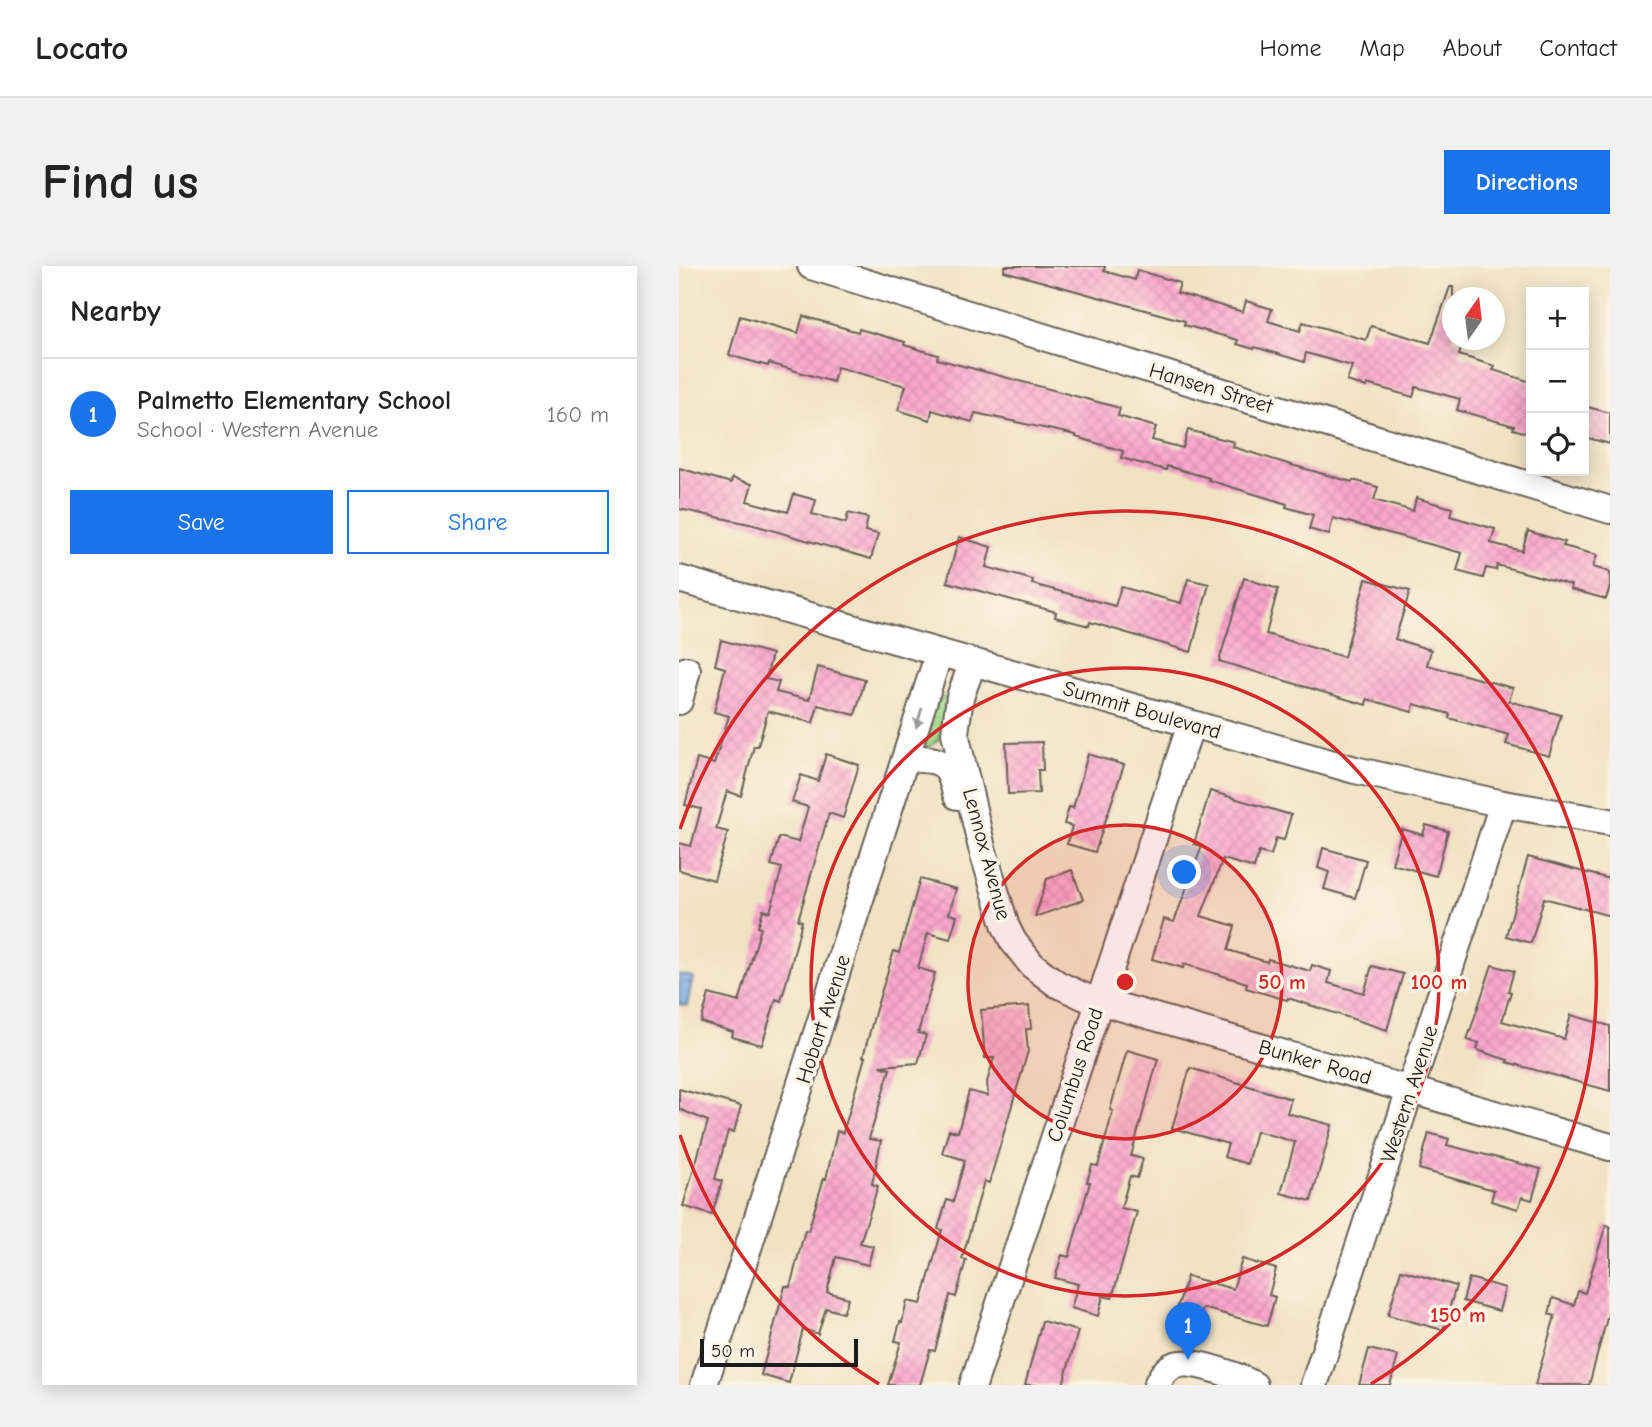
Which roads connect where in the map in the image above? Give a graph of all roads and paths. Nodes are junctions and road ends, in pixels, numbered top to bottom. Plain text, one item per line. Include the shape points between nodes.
1 (811, 266) edge
2 (1610, 510) edge
3 (679, 579) edge
4 (939, 653) junction
5 (973, 662) junction
6 (687, 670) dead end
7 (679, 701) edge
8 (1191, 724) junction
9 (955, 733) junction
10 (920, 759) junction
11 (896, 793) junction
12 (1503, 804) junction
13 (1610, 822) edge
14 (982, 848) junction
15 (1100, 1000) junction
16 (1411, 1090) junction
17 (1610, 1147) edge
18 (704, 1385) edge
19 (973, 1385) edge
20 (1157, 1385) edge
21 (1254, 1385) edge
22 (1314, 1385) edge

1 - 2 street, Hansen Street
3 - 4 street, Summit Boulevard
4 - 5 street, Summit Boulevard
4 -> 11 street, Hobart Avenue
5 - 8 street, Summit Boulevard
5 - 9 street, Lennox Avenue via 958,706
6 - 7 street
8 - 12 street, Summit Boulevard via 1355,770
8 - 15 street, Columbus Road
9 - 10 street via 949,745
9 - 14 street, Lennox Avenue
10 - 11 street
10 - 14 street via 938,761 948,768 962,813
11 - 18 street, Hobart Avenue
12 - 13 street, Summit Boulevard
12 - 16 street, Western Avenue
14 - 15 street, Lennox Avenue via 1013,941 1032,965 1057,984
15 - 16 street, Bunker Road
15 - 19 street, Columbus Road
16 - 17 street, Bunker Road
16 - 22 street, Western Avenue
20 - 21 street via 1175,1365 1189,1364

